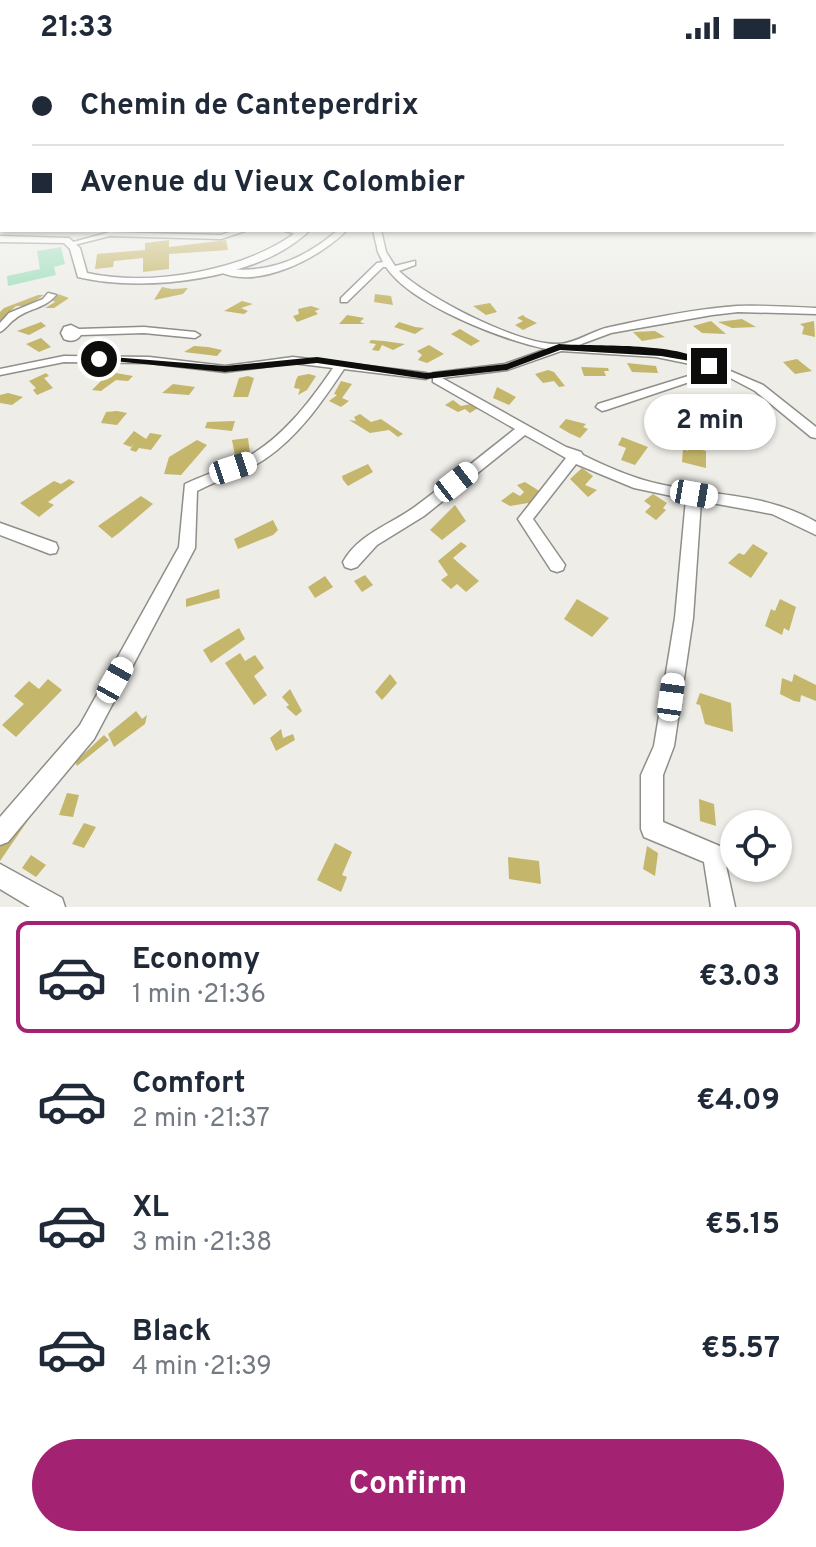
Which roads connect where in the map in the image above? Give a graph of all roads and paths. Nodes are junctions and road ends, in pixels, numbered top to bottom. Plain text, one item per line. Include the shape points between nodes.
1 (102, 236) edge
2 (173, 236) edge
3 (225, 236) edge
4 (296, 236) edge
5 (337, 236) edge
6 (378, 236) edge
7 (0, 239) edge
8 (74, 242) junction
9 (412, 263) dead end
10 (390, 267) junction
11 (222, 271) junction
12 (51, 295) dead end
13 (344, 300) dead end
14 (816, 311) edge
15 (0, 329) edge
16 (195, 335) dead end
17 (559, 347) junction
18 (52, 361) junction
19 (341, 365) junction
20 (716, 369) junction
21 (0, 372) edge
22 (433, 377) junction
23 (602, 407) dead end
24 (524, 429) junction
25 (816, 434) edge
26 (576, 455) junction
27 (694, 494) junction
28 (0, 529) edge
29 (816, 529) edge
30 (50, 548) dead end
31 (351, 562) dead end
32 (557, 565) dead end
33 (0, 834) edge
34 (0, 876) edge
35 (53, 907) edge
36 (723, 907) edge

1 - 8 street
2 - 3 street
4 - 11 street
5 - 11 street via 269,271
6 - 10 street
7 - 8 street
8 - 11 street via 82,275 102,281
9 - 10 street
10 - 13 street via 380,265
10 - 17 street via 454,312 506,336
12 - 15 street via 13,315
14 - 17 street via 712,312 609,330
16 - 18 street via 144,330 74,335
17 - 20 street via 661,353
17 - 22 street via 507,367
18 - 19 street via 149,360 225,369 293,360
18 - 21 street
19 - 22 street
19 - 33 street via 313,407 283,438 248,463 190,488 187,548 87,732
20 - 23 street
20 - 25 street via 759,388
22 - 24 street
24 - 26 street
24 - 31 street
26 - 27 street via 639,484
26 - 32 street via 525,519
27 - 29 street via 778,508
27 - 36 street via 684,618 664,746 652,775 652,829 714,855
28 - 30 street
34 - 35 street

